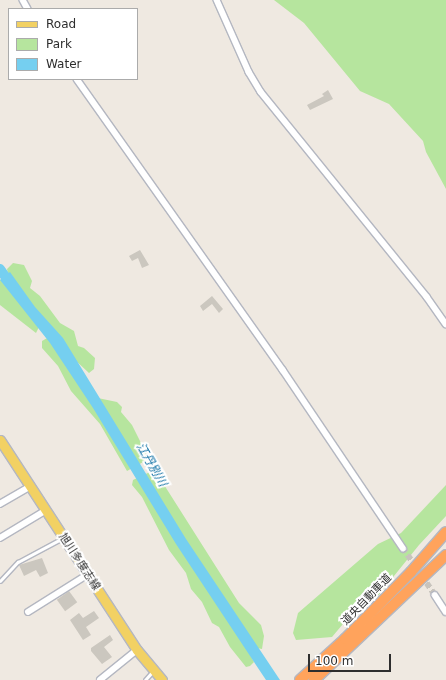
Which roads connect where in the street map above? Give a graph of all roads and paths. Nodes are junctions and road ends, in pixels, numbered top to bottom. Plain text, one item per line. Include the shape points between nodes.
1 (217, 0) edge
2 (78, 80) edge
3 (446, 324) edge
4 (0, 440) edge
5 (30, 487) junction
6 (0, 504) edge
7 (45, 511) junction
8 (446, 532) edge
9 (0, 538) edge
10 (63, 538) junction
11 (403, 548) tunnel mouth
12 (446, 555) edge
13 (87, 575) junction
14 (0, 581) edge
15 (435, 595) tunnel mouth
16 (28, 612) dead end
17 (446, 612) edge
18 (349, 642) junction
19 (137, 650) junction
20 (154, 670) junction
21 (100, 680) edge
22 (145, 680) edge
23 (162, 680) edge
24 (300, 680) edge
25 (314, 680) edge

1 - 3 street via 249,72 261,92
2 - 11 street via 283,370
4 - 5 main road, 旭川多度志線
5 - 6 street
5 - 7 main road, 旭川多度志線
7 - 9 street
7 - 10 main road, 旭川多度志線
8 - 18 highway, 道央自動車道
10 - 13 main road, 旭川多度志線
10 - 14 lane via 18,562
12 - 18 highway, 道央自動車道
13 - 16 street
13 - 19 main road, 旭川多度志線
15 - 17 street
18 - 24 highway, 道央自動車道
18 - 25 highway, 道央自動車道
19 - 20 main road, 旭川多度志線
19 - 21 street
20 - 22 lane
20 - 23 main road, 旭川多度志線

